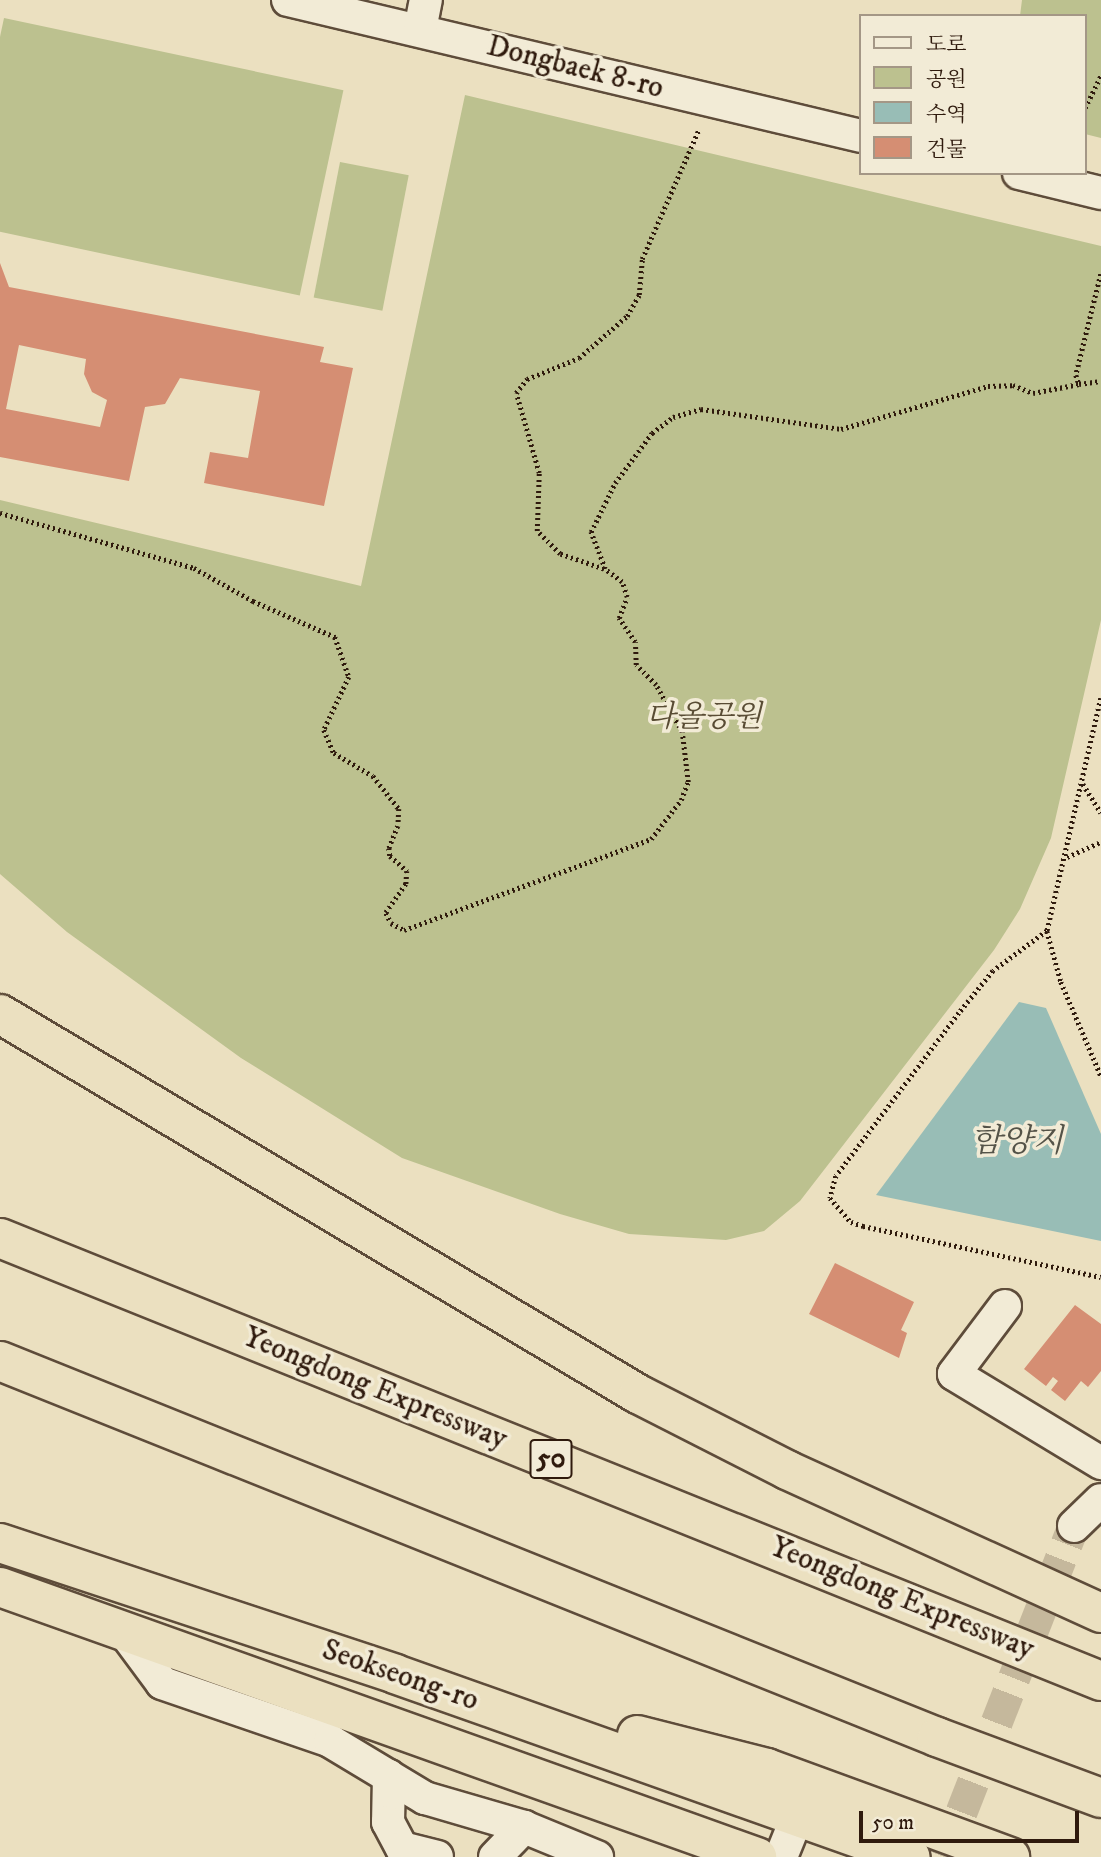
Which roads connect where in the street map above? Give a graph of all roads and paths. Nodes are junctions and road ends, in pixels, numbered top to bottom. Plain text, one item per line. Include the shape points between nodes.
1 (288, 0) edge
2 (423, 15) edge
3 (1101, 75) edge
4 (709, 100) junction
5 (1087, 104) edge
6 (860, 136) edge
7 (1027, 175) edge
8 (1101, 193) edge
9 (1101, 274) edge
10 (1101, 381) edge
11 (1079, 384) junction
12 (0, 513) edge
13 (605, 569) junction
14 (1101, 698) edge
15 (1083, 783) junction
16 (1101, 813) edge
17 (1099, 843) edge
18 (1101, 852) edge
19 (1066, 857) junction
20 (1047, 931) junction
21 (0, 1014) edge
22 (1101, 1076) edge
23 (0, 1238) edge
24 (1101, 1277) edge
25 (1005, 1306) dead end
26 (0, 1361) edge
27 (1101, 1463) edge
28 (1101, 1500) edge
29 (1074, 1526) tunnel mouth
30 (0, 1543) edge
31 (0, 1587) edge
32 (1101, 1613) edge
33 (125, 1633) junction
34 (395, 1674) junction
35 (1101, 1681) edge
36 (389, 1776) junction
37 (1101, 1798) edge
38 (798, 1815) junction
39 (524, 1827) junction
40 (437, 1857) edge
41 (495, 1857) edge
42 (597, 1857) edge
43 (757, 1857) edge
44 (781, 1857) edge
45 (911, 1857) edge
46 (1010, 1857) edge

1 - 2 street, Dongbaek 8-ro
2 - 4 street, Dongbaek 8-ro
3 - 5 path
4 - 6 street, Dongbaek 8-ro
4 - 13 path via 642,259 639,295 626,316 579,358 527,379 516,393 538,473 537,531 561,554
7 - 8 street
9 - 11 path via 1079,360
10 - 11 path
11 - 13 path via 1033,393 1013,385 988,386 841,429 729,410 701,409 673,417 652,433 600,509 591,533
12 - 13 path via 194,568 253,601 335,637 349,677 324,730 334,753 373,776 399,809 398,827 389,848 390,856 407,871 406,884 386,914 404,930 651,839 681,800 688,782 682,732 656,685 636,665 635,642 619,618 627,597 622,582
14 - 15 path
15 - 16 path
15 - 19 path
17 - 18 path
17 - 19 path
19 - 20 path
20 - 22 path via 1061,982
20 - 24 path via 993,971 967,1002 836,1176 830,1198 851,1222 863,1226
21 - 32 highway via 638,1394 787,1470
23 - 35 highway, Yeongdong Expressway / 50
25 - 27 street via 954,1374
26 - 37 highway via 937,1737
28 - 29 street
30 - 34 highway, Seokseong-ro
31 - 33 highway
33 - 36 street via 162,1683 330,1741
33 - 43 highway
34 - 38 highway, Seokseong-ro
34 - 46 highway via 767,1768
36 - 39 street via 425,1798
36 - 40 street via 388,1822 401,1848
38 - 44 street
38 - 45 highway, Seokseong-ro
39 - 41 street
39 - 42 street

